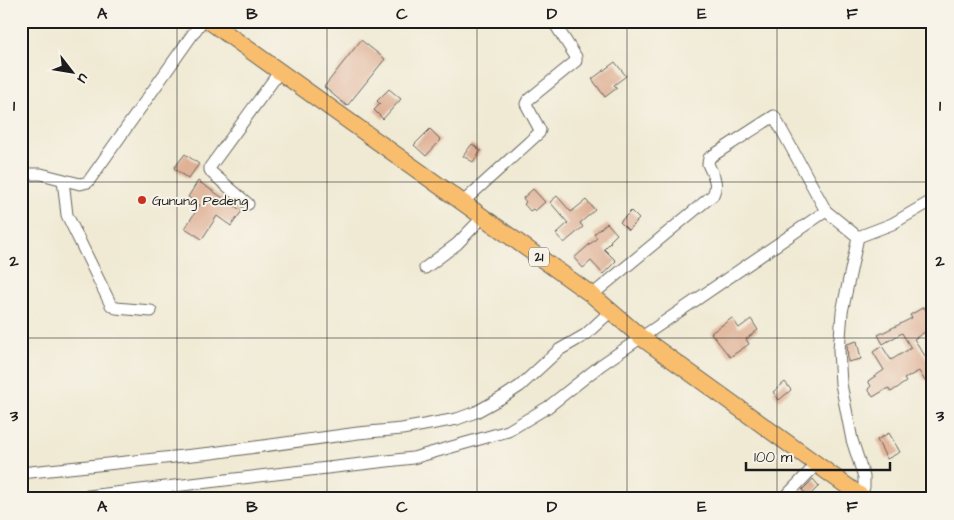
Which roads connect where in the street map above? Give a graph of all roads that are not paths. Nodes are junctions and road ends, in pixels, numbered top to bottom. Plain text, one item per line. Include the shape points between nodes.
1 (202, 21) edge
2 (209, 21) edge
3 (553, 21) edge
4 (280, 71) junction
5 (21, 174) edge
6 (63, 180) junction
7 (933, 200) edge
8 (463, 202) junction
9 (248, 204) dead end
10 (826, 211) junction
11 (483, 217) junction
12 (858, 238) junction
13 (425, 268) dead end
14 (592, 295) junction
15 (151, 311) dead end
16 (611, 311) junction
17 (642, 338) junction
18 (816, 465) junction
19 (21, 473) edge
20 (863, 497) edge
21 (88, 498) edge
22 (63, 499) edge
23 (785, 499) edge

1 - 6 street via 88,182 80,184
2 - 4 highway, 21
3 - 8 street via 576,61 528,100 526,104 539,133
4 - 8 highway, 21
4 - 9 street via 210,166 212,173
5 - 6 street via 41,174
6 - 15 street via 68,214 111,305
7 - 12 street via 892,224
8 - 11 highway, 21
10 - 12 street
10 - 14 street via 774,116 709,158 708,164 716,182 713,195
10 - 17 street
11 - 13 street via 462,239
11 - 14 highway, 21
12 - 20 street via 842,312 839,350 841,384 852,440 864,477
14 - 16 highway, 21
16 - 17 highway, 21
16 - 19 street via 503,398 457,419 212,453
17 - 18 highway, 21
17 - 21 street via 601,364 548,407 508,431 413,458
18 - 20 highway, 21
18 - 23 street
21 - 22 street

